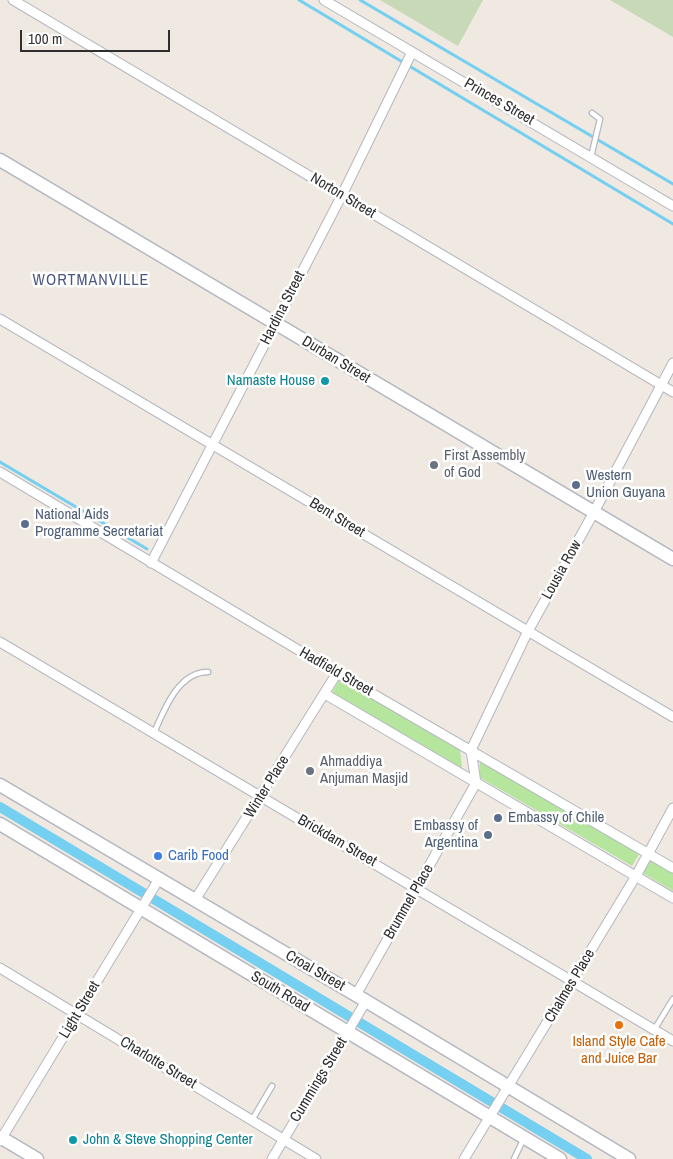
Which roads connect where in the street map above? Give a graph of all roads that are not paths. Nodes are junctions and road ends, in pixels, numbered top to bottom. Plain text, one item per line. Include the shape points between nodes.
1 (13, 0) edge
2 (324, 0) edge
3 (412, 52) junction
4 (592, 112) dead end
5 (591, 157) junction
6 (0, 160) edge
7 (342, 195) junction
8 (673, 206) edge
9 (0, 319) edge
10 (275, 323) junction
11 (673, 363) edge
12 (662, 385) junction
13 (673, 392) edge
14 (213, 445) junction
15 (0, 472) edge
16 (594, 512) junction
17 (673, 559) edge
18 (151, 563) junction
19 (528, 631) junction
20 (0, 642) edge
21 (208, 672) dead end
22 (337, 673) junction
23 (325, 694) junction
24 (673, 717) edge
25 (154, 733) junction
26 (471, 750) junction
27 (476, 783) junction
28 (0, 785) edge
29 (261, 796) junction
30 (673, 808) edge
31 (0, 824) edge
32 (648, 854) junction
33 (673, 868) edge
34 (636, 876) junction
35 (159, 878) junction
36 (417, 888) junction
37 (673, 898) edge
38 (195, 900) junction
39 (142, 907) junction
40 (0, 968) edge
41 (573, 982) junction
42 (361, 998) junction
43 (673, 999) edge
44 (77, 1014) junction
45 (654, 1030) junction
46 (349, 1031) junction
47 (673, 1041) edge
48 (272, 1086) dead end
49 (509, 1086) junction
50 (492, 1114) junction
51 (252, 1120) junction
52 (1, 1138) edge
53 (524, 1138) junction
54 (284, 1139) junction
55 (37, 1159) edge
56 (272, 1159) edge
57 (316, 1159) edge
58 (464, 1159) edge
59 (514, 1159) edge
60 (560, 1159) edge
61 (629, 1159) edge

1 - 7 street, Norton Street
2 - 3 street, Princes Street
3 - 5 street, Princes Street
3 - 7 street, Hardina Street
4 - 5 lane via 600,118
5 - 8 street, Princes Street
6 - 10 street, Durban Street
7 - 10 street, Hardina Street
7 - 12 street, Norton Street
9 - 14 street, Bent Street
10 - 14 street, Hardina Street
10 - 16 street, Durban Street
11 - 12 street, Lousia Row
12 - 13 street, Norton Street
12 - 16 street, Lousia Row
14 - 18 street, Hardina Street
14 - 19 street, Bent Street
15 - 18 street, Hadfield Street
16 - 17 street, Durban Street
16 - 19 street, Lousia Row
18 - 22 street, Hadfield Street
19 - 24 street, Bent Street
19 - 26 street, Lousia Row
20 - 25 street, Brickdam Street
21 - 25 lane via 188,679 176,691
22 - 23 street, Winter Place
22 - 26 street, Hadfield Street
23 - 27 street, Hadfield Street
23 - 29 street, Winter Place
25 - 29 street, Brickdam Street
26 - 27 street
26 - 32 street, Hadfield Street
27 - 34 street, Hadfield Street
27 - 36 street, Brummel Place
28 - 35 street, Croal Street
29 - 36 street, Brickdam Street
29 - 38 street, Winter Place
30 - 32 street, Chalmes Place
31 - 39 street, South Road
32 - 33 street, Hadfield Street
32 - 34 street, Chalmes Place
34 - 37 street, Hadfield Street
34 - 41 street, Chalmes Place
35 - 38 street, Croal Street
35 - 39 street, Light Street
36 - 41 street, Brickdam Street
36 - 42 street, Brummel Place
38 - 42 street, Croal Street
39 - 44 street, Light Street
39 - 46 street, South Road
40 - 44 street, Charlotte Street
41 - 45 street, Brickdam Street
41 - 49 street, Chalmes Place
42 - 46 street, Cummings Street via 359,1013
42 - 49 street, Croal Street
43 - 45 lane
44 - 51 street, Charlotte Street
44 - 52 street, Light Street
45 - 47 street, Brickdam Street
46 - 50 street, South Road
46 - 54 street, Cummings Street
48 - 51 lane
49 - 50 street, Chalmes Place
49 - 61 street, Croal Street
50 - 53 street, South Road
50 - 58 street, Chalmes Place
51 - 54 street, Charlotte Street
52 - 55 street
53 - 59 lane
53 - 60 street, South Road
54 - 56 street, Cummings Street
54 - 57 street, Charlotte Street

